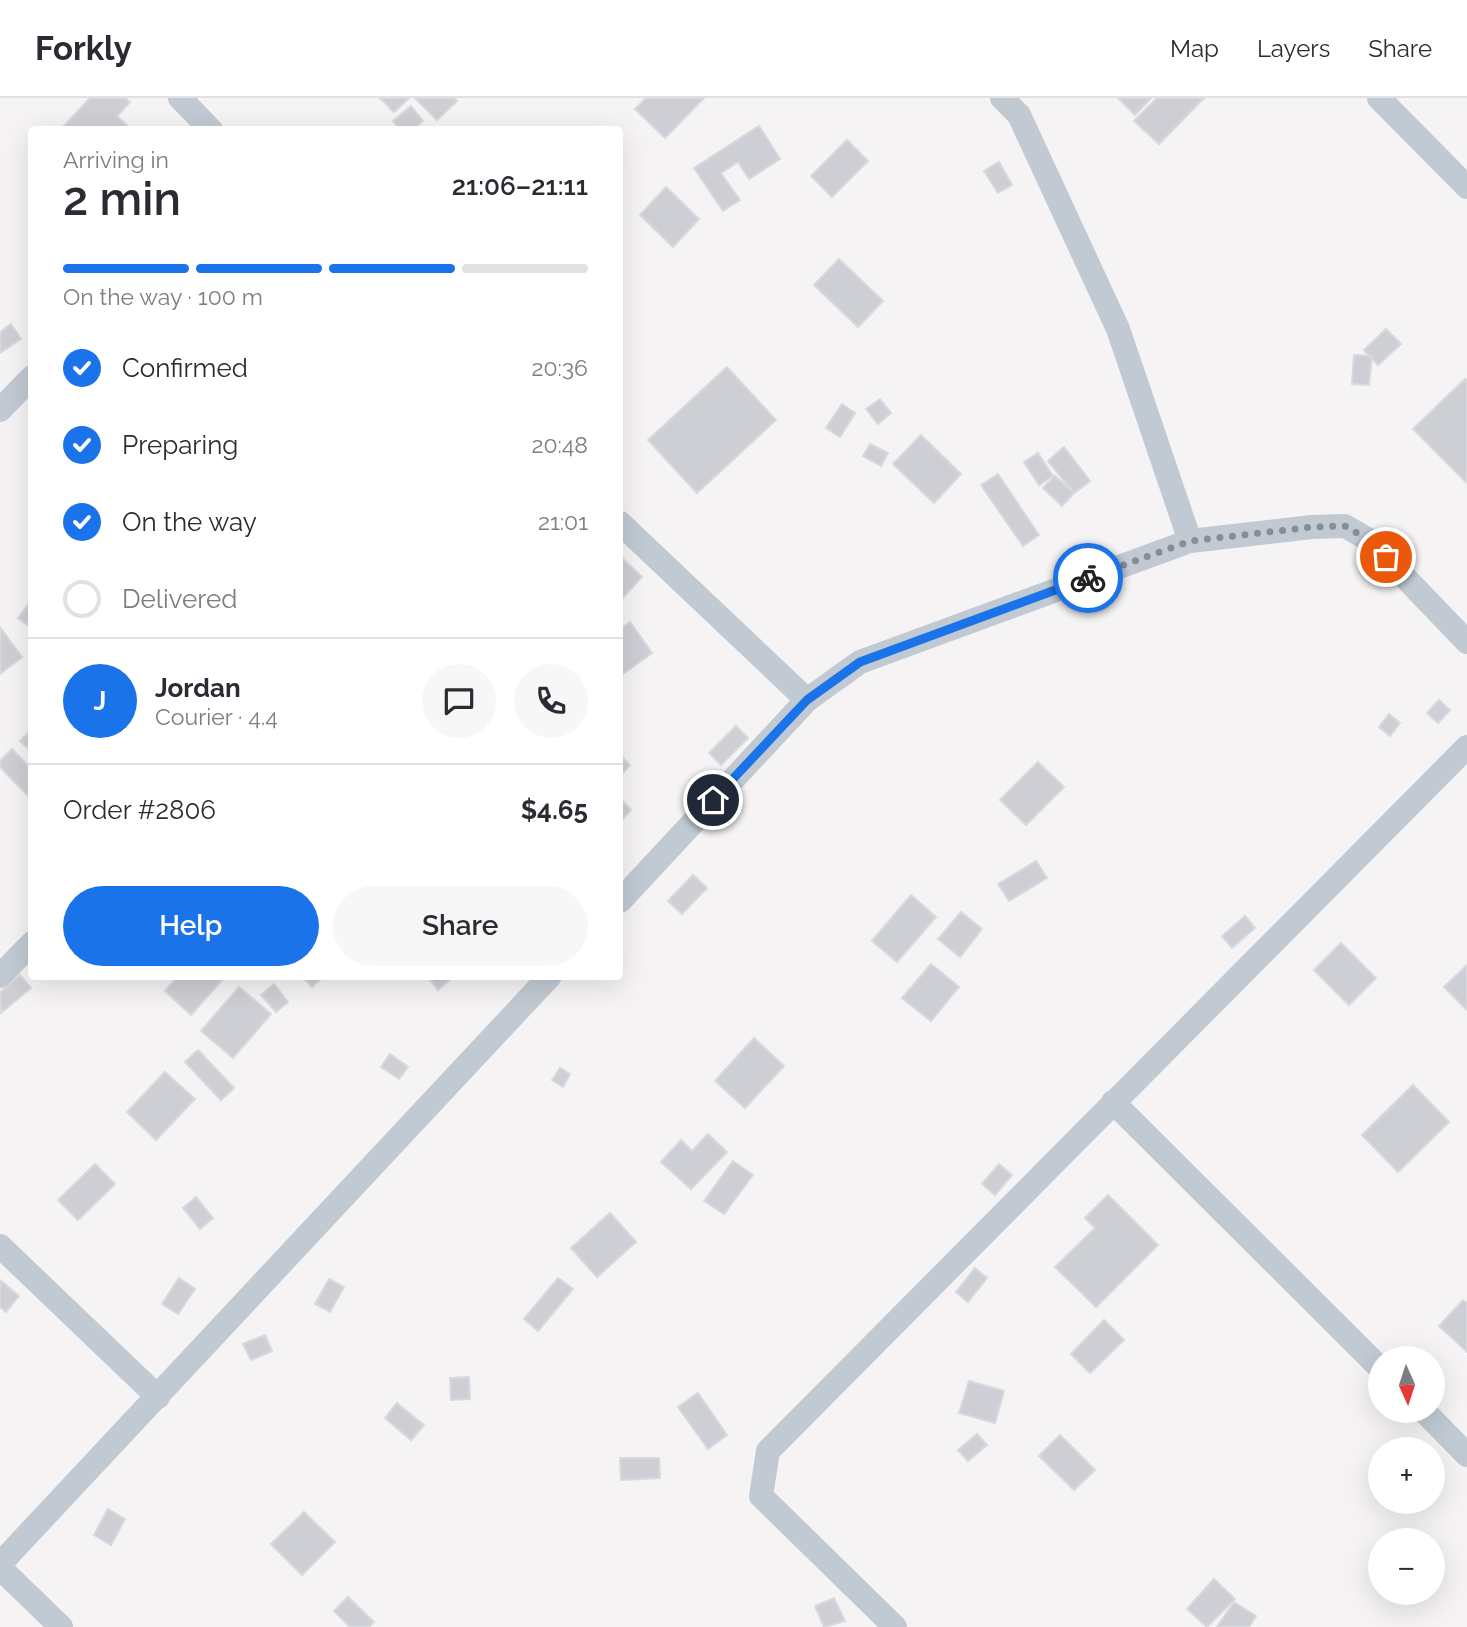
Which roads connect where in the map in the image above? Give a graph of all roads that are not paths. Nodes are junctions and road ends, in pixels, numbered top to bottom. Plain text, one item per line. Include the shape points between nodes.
1 (180, 98) edge
2 (1002, 98) edge
3 (1379, 98) edge
4 (207, 126) edge
5 (1467, 187) edge
6 (28, 381) edge
7 (0, 410) edge
8 (623, 526) edge
9 (1190, 541) junction
10 (1467, 642) edge
11 (807, 700) junction
12 (1467, 747) edge
13 (623, 898) edge
14 (28, 947) edge
15 (0, 976) edge
16 (546, 980) edge
17 (1113, 1102) junction
18 (0, 1246) edge
19 (1368, 1356) edge
20 (158, 1397) junction
21 (1436, 1423) edge
22 (1467, 1455) edge
23 (0, 1566) edge
24 (61, 1627) edge
25 (895, 1627) edge

1 - 4 street
2 - 9 street via 1019,115 1118,329
3 - 5 street
6 - 7 street
8 - 11 street
9 - 10 street via 1345,526 1369,540
9 - 11 street via 860,662
11 - 13 street
12 - 17 street
14 - 15 street
16 - 20 street
17 - 19 street
17 - 25 street via 768,1451 761,1496
18 - 20 street
20 - 23 street
21 - 22 street
23 - 24 street

